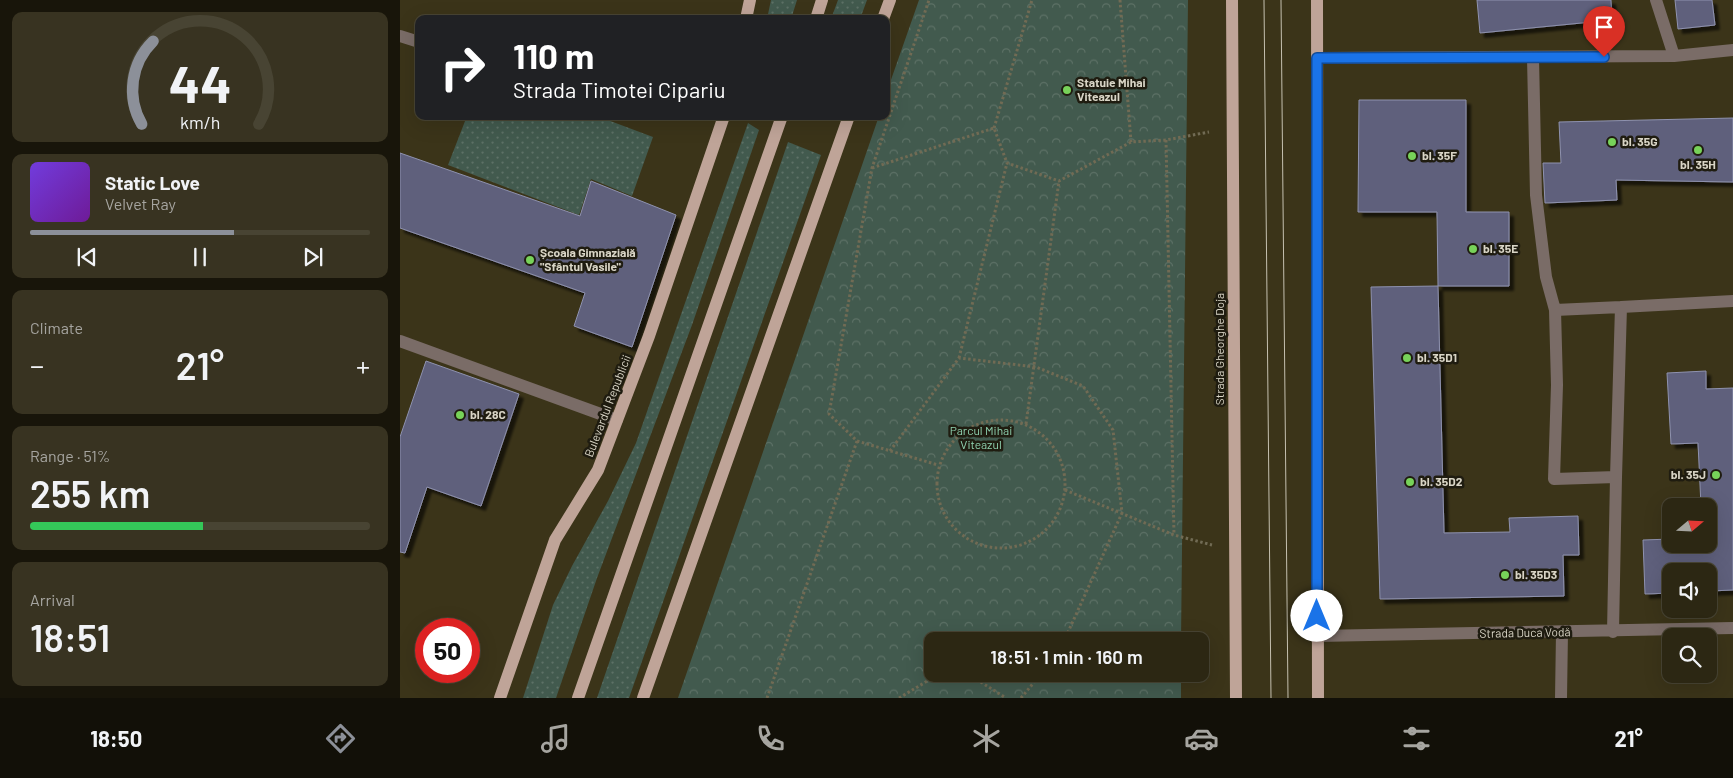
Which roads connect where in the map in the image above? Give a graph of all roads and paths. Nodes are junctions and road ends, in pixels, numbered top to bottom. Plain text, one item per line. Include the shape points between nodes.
1 (750, 0) edge
2 (822, 0) edge
3 (890, 0) edge
4 (929, 0) edge
5 (1032, 0) edge
6 (1120, 0) edge
7 (1232, 0) edge
8 (1317, 0) edge
9 (1656, 0) edge
10 (747, 15) edge
11 (817, 15) edge
12 (884, 15) edge
13 (400, 36) edge
14 (415, 41) edge
15 (1733, 50) edge
16 (1674, 56) junction
17 (1317, 58) junction
18 (1533, 58) junction
19 (890, 115) edge
20 (723, 120) edge
21 (781, 120) edge
22 (848, 120) edge
23 (888, 120) edge
24 (994, 128) junction
25 (1212, 132) dead end
26 (1166, 140) junction
27 (1131, 142) junction
28 (1007, 163) junction
29 (872, 168) junction
30 (1059, 182) junction
31 (1733, 301) edge
32 (1621, 307) junction
33 (1555, 310) junction
34 (401, 346) edge
35 (959, 358) junction
36 (1036, 368) junction
37 (617, 420) junction
38 (1026, 424) junction
39 (857, 441) junction
40 (890, 451) junction
41 (938, 465) junction
42 (1616, 477) junction
43 (1065, 490) junction
44 (1122, 513) junction
45 (1174, 535) junction
46 (1236, 550) junction
47 (1733, 628) edge
48 (1068, 632) edge
49 (1562, 632) junction
50 (1613, 632) junction
51 (1317, 636) junction
52 (926, 682) edge
53 (981, 682) edge
54 (1035, 682) edge
55 (500, 698) edge
56 (578, 698) edge
57 (643, 698) edge
58 (767, 698) edge
59 (899, 698) edge
60 (1006, 698) edge
61 (1022, 698) edge
62 (1236, 698) edge
63 (1318, 698) edge
64 (1561, 698) edge

1 - 10 main road
2 - 11 main road
3 - 12 main road
4 - 19 path
5 - 24 path
6 - 27 path
7 - 46 main road, Strada Gheorghe Doja
8 - 17 main road
9 - 16 street
13 - 14 street
15 - 16 street
16 - 18 street
17 - 18 street
17 - 51 main road
18 - 33 street via 1536,195 1546,277
20 - 37 main road, Bulevardul Republicii
21 - 56 main road
22 - 57 main road
23 - 29 path
24 - 28 path
24 - 29 path
25 - 26 path
26 - 27 path
26 - 45 path
27 - 30 path
28 - 30 path
28 - 35 path
29 - 39 path via 829,414
30 - 36 path
31 - 32 street
32 - 33 street
32 - 42 street
33 - 42 street via 1554,479
34 - 37 street
35 - 36 path
35 - 40 path
36 - 38 path
36 - 44 path via 1083,386 1113,430
37 - 55 main road, Bulevardul Republicii via 598,470 555,540
38 - 41 path via 1006,419 984,421 964,430 948,446
38 - 43 path via 1044,436 1057,451 1064,470
39 - 40 path
39 - 58 path
40 - 41 path
41 - 43 path via 936,487 941,508 952,526 968,540 988,548 1030,542 1048,529 1059,511
42 - 50 street
43 - 44 path
44 - 45 path
44 - 48 path
45 - 46 path
46 - 62 main road, Strada Gheorghe Doja
47 - 50 street, Strada Duca Vodă
49 - 50 street, Strada Duca Vodă
49 - 51 street, Strada Duca Vodă
49 - 64 street
51 - 63 main road
52 - 59 path
53 - 60 path
54 - 61 path

